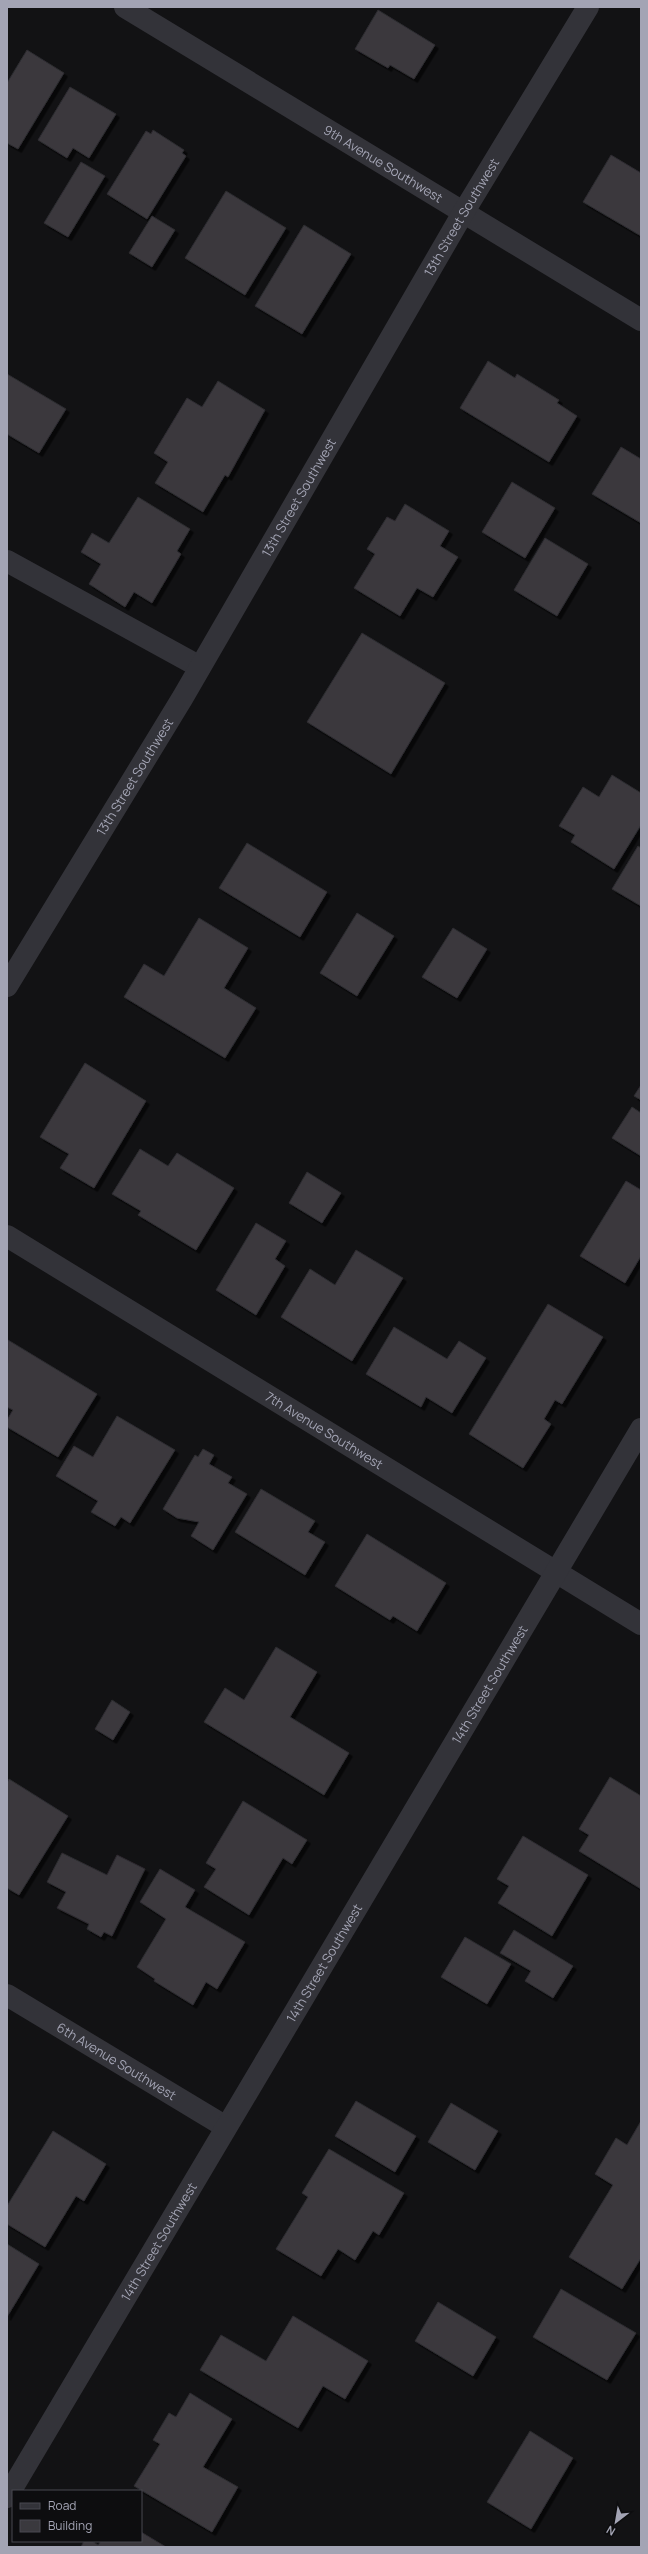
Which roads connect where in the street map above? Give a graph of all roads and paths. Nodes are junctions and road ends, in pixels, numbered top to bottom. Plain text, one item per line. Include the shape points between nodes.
1 (125, 7) edge
2 (588, 7) edge
3 (463, 213) junction
4 (641, 320) edge
5 (7, 561) edge
6 (200, 667) junction
7 (7, 986) edge
8 (7, 1236) edge
9 (641, 1429) edge
10 (556, 1571) junction
11 (641, 1624) edge
12 (7, 1995) edge
13 (226, 2127) junction
14 (7, 2497) edge

1 - 3 street, 9th Avenue Southwest
2 - 3 street, 13th Street Southwest
3 - 4 street, 9th Avenue Southwest
3 - 6 street, 13th Street Southwest
5 - 6 street
6 - 7 street, 13th Street Southwest
8 - 10 street, 7th Avenue Southwest
9 - 10 street, 14th Street Southwest
10 - 11 street, 7th Avenue Southwest
10 - 13 street, 14th Street Southwest
12 - 13 street, 6th Avenue Southwest
13 - 14 street, 14th Street Southwest

